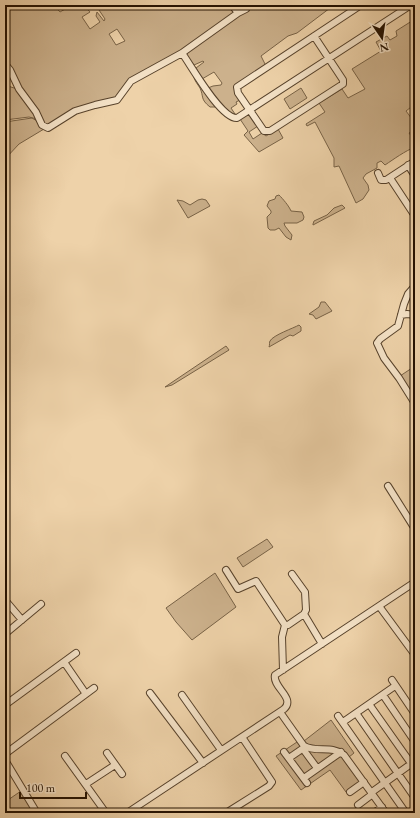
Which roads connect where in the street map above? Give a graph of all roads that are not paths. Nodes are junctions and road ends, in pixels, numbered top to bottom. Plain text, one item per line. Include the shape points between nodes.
1 (232, 5) edge
2 (360, 5) edge
3 (396, 5) edge
4 (411, 5) edge
5 (246, 9) dead end
6 (400, 12) junction
7 (238, 13) junction
8 (314, 36) junction
9 (182, 52) junction
10 (329, 59) junction
11 (5, 64) edge
12 (250, 111) junction
13 (415, 161) edge
14 (408, 165) junction
15 (378, 173) dead end
16 (415, 176) edge
17 (390, 178) junction
18 (415, 216) edge
19 (415, 286) edge
20 (400, 315) junction
21 (415, 315) edge
22 (414, 403) edge
23 (388, 486) dead end
24 (415, 529) edge
25 (226, 570) dead end
26 (292, 574) dead end
27 (415, 582) edge
28 (5, 600) edge
29 (41, 604) dead end
30 (380, 606) junction
31 (304, 614) junction
32 (22, 620) junction
33 (285, 625) junction
34 (5, 634) edge
35 (322, 644) junction
36 (76, 652) dead end
37 (415, 655) edge
38 (64, 662) junction
39 (283, 670) junction
40 (94, 688) dead end
41 (150, 693) dead end
42 (86, 694) junction
43 (182, 695) dead end
44 (383, 695) junction
45 (369, 704) junction
46 (5, 705) edge
47 (280, 712) junction
48 (356, 713) junction
49 (415, 714) edge
50 (338, 716) dead end
51 (343, 722) junction
52 (242, 737) junction
53 (415, 742) edge
54 (304, 748) junction
55 (221, 750) junction
56 (284, 752) dead end
57 (340, 752) junction
58 (107, 753) dead end
59 (5, 754) edge
60 (66, 756) dead end
61 (289, 758) junction
62 (5, 760) edge
63 (203, 763) junction
64 (115, 765) junction
65 (414, 765) edge
66 (317, 768) junction
67 (398, 773) junction
68 (122, 774) dead end
69 (364, 782) junction
70 (385, 783) junction
71 (86, 784) junction
72 (350, 792) dead end
73 (372, 792) junction
74 (415, 798) edge
75 (358, 805) dead end
76 (382, 807) junction
77 (37, 813) edge
78 (106, 813) edge
79 (127, 813) edge
80 (226, 813) edge
81 (374, 813) edge
82 (386, 813) edge
83 (406, 813) edge

1 - 7 street
2 - 8 street
3 - 6 street
4 - 6 street
5 - 7 street
6 - 10 street
7 - 9 street
8 - 10 street
8 - 12 street via 236,90
9 - 11 street via 131,81 116,101 77,110 48,128 42,125
9 - 12 street via 222,110 233,118
10 - 12 street
10 - 12 street via 343,80 342,86 270,131 261,129
13 - 14 street
14 - 16 street
14 - 17 street
15 - 17 street via 382,181
17 - 18 street
19 - 20 street via 408,294
20 - 21 street
20 - 22 street via 397,328 377,343
23 - 24 street
25 - 33 street via 238,589 256,581
26 - 31 street via 306,594
27 - 30 street
28 - 32 street
29 - 32 street
30 - 35 street
30 - 37 street
31 - 33 street
31 - 35 street
32 - 34 street
33 - 39 street via 282,637
35 - 39 street
36 - 38 street
38 - 42 street
38 - 46 street
39 - 47 street via 274,677 288,703
40 - 42 street
41 - 63 street
42 - 59 street
43 - 55 street
44 - 45 street
44 - 49 street via 394,683
44 - 53 street
45 - 48 street
45 - 65 street
47 - 52 street
47 - 54 street
48 - 51 street
48 - 67 street
50 - 51 street
51 - 70 street
52 - 55 street
52 - 80 street via 272,782
54 - 57 street
54 - 61 street
54 - 66 street
55 - 63 street
56 - 61 street
57 - 66 street
57 - 69 street
58 - 64 street
60 - 71 street
61 - 66 street via 306,781
62 - 77 street
63 - 79 street
64 - 68 street
64 - 71 street
65 - 67 street
67 - 70 street
67 - 74 street
69 - 72 street
69 - 73 street
70 - 73 street
70 - 83 street
71 - 78 street
73 - 75 street
73 - 76 street
76 - 81 street
76 - 82 street

